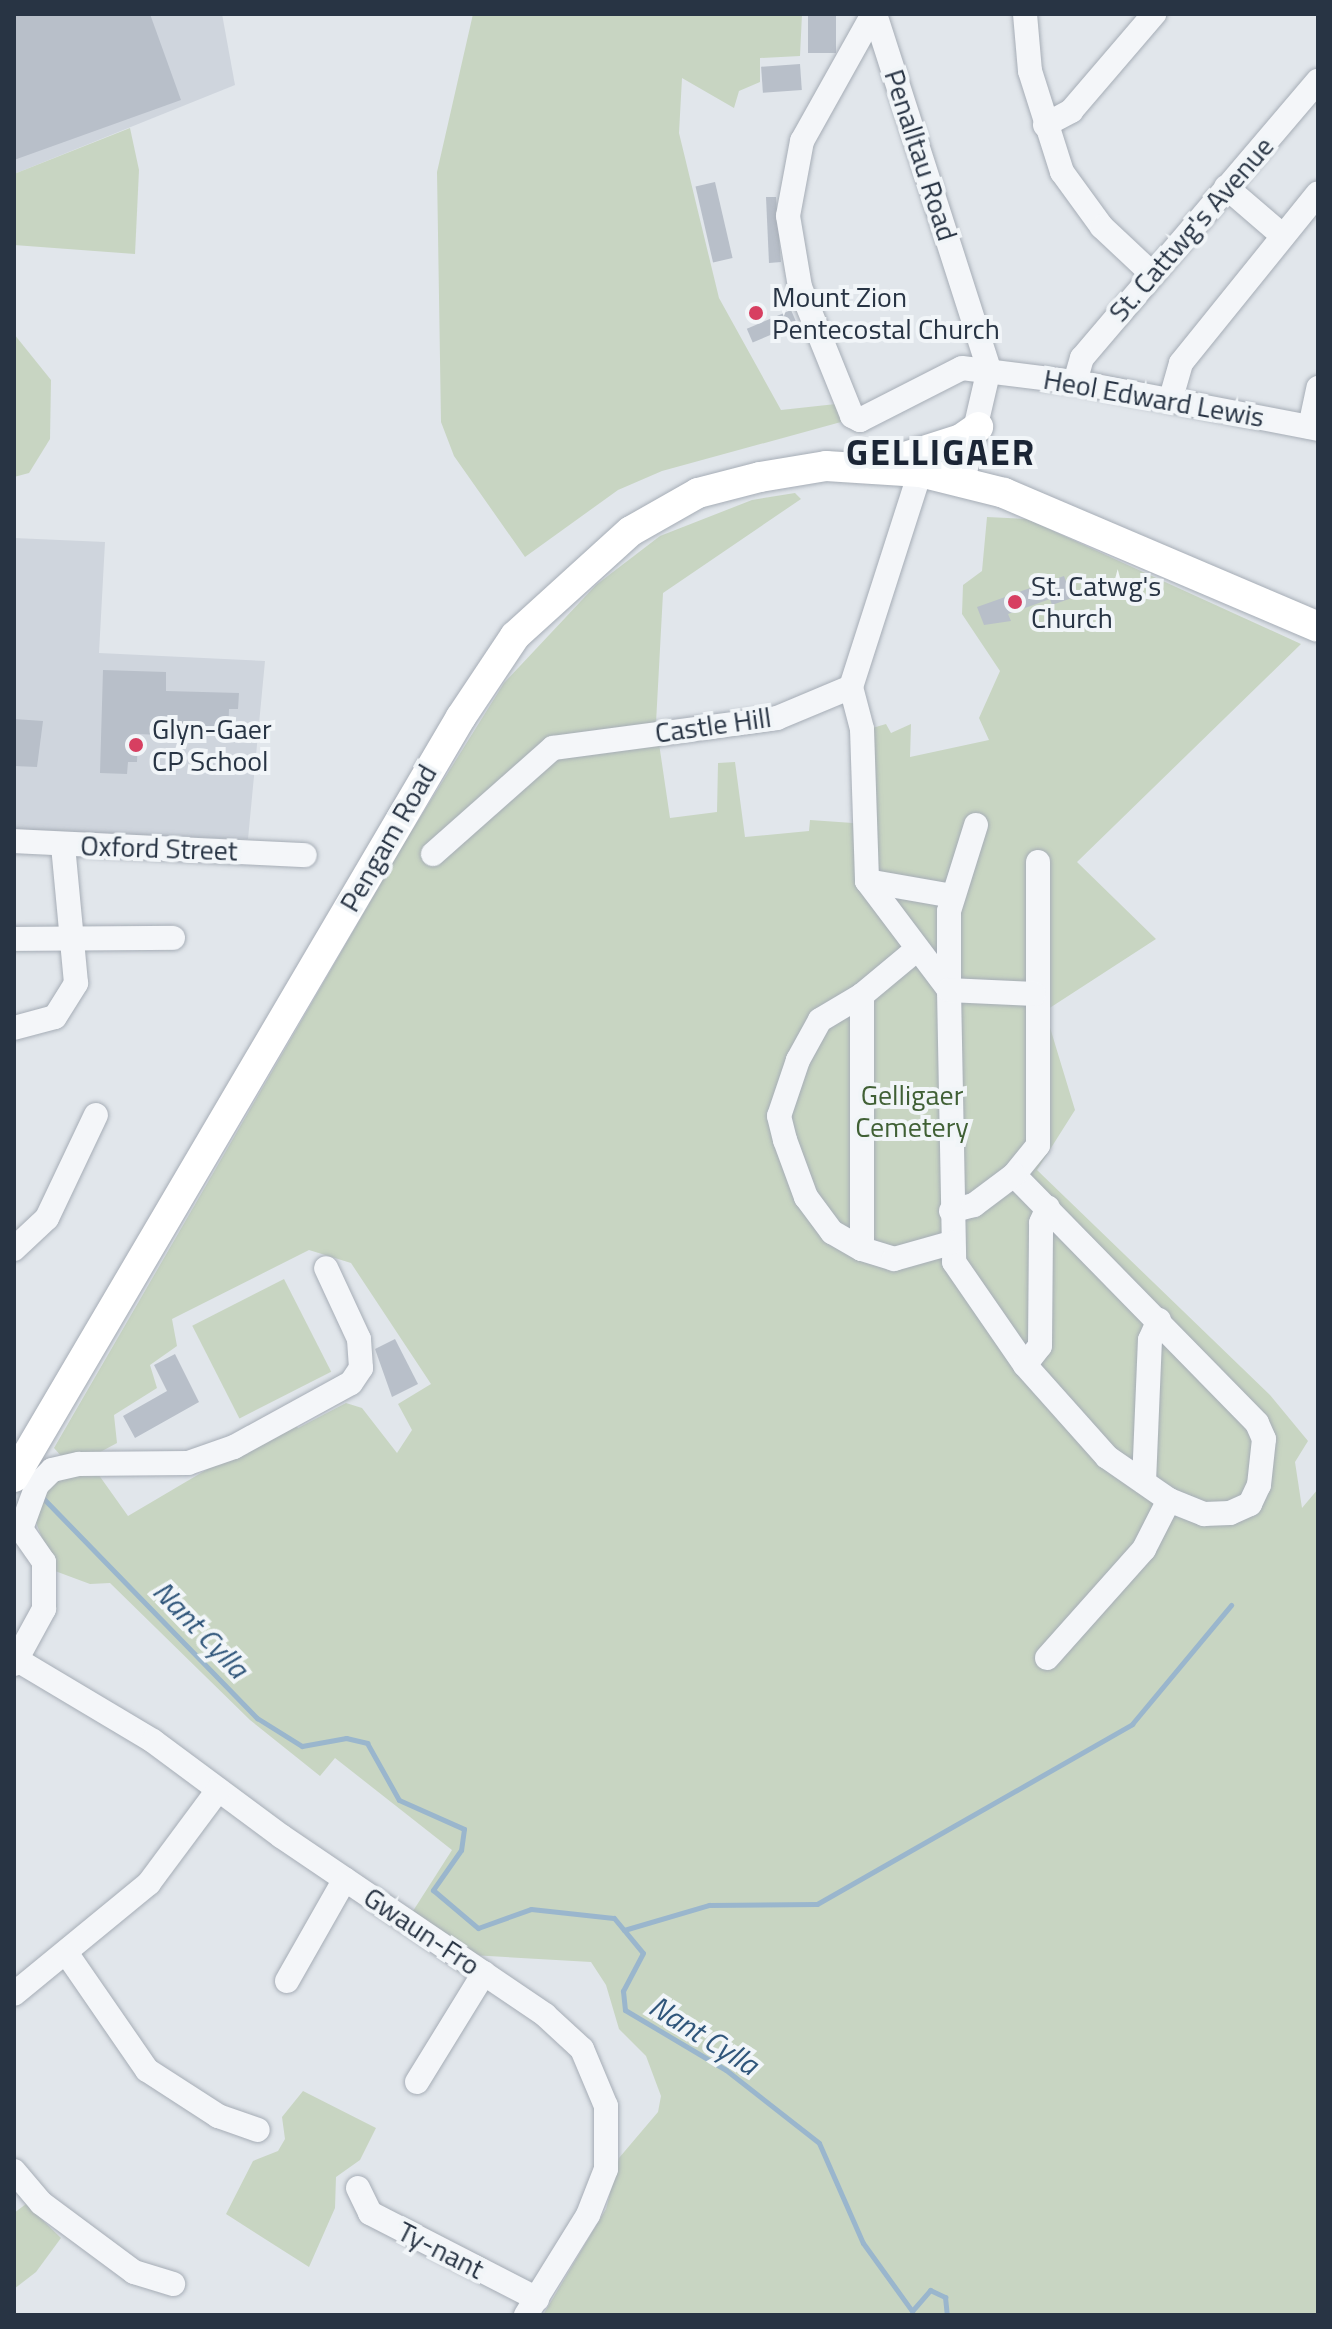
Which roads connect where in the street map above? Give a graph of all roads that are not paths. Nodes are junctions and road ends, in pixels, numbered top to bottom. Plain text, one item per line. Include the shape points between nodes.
1 (874, 14) edge
2 (1025, 14) edge
3 (1154, 14) edge
4 (1318, 81) edge
5 (1045, 125) junction
6 (1226, 187) junction
7 (1318, 193) edge
8 (1283, 236) junction
9 (1151, 273) junction
10 (989, 369) junction
11 (1075, 382) junction
12 (1318, 388) edge
13 (1171, 398) junction
14 (978, 427) junction
15 (1314, 428) edge
16 (873, 467) junction
17 (920, 472) junction
18 (963, 481) junction
19 (1318, 627) edge
20 (851, 687) junction
21 (976, 825) dead end
22 (14, 841) edge
23 (63, 845) junction
24 (433, 854) dead end
25 (305, 855) dead end
26 (1038, 862) dead end
27 (867, 881) junction
28 (953, 896) junction
29 (73, 936) junction
30 (173, 938) dead end
31 (14, 939) edge
32 (916, 950) junction
33 (949, 990) junction
34 (1034, 994) junction
35 (862, 995) junction
36 (14, 1028) edge
37 (96, 1115) dead end
38 (1014, 1175) junction
39 (1048, 1207) junction
40 (951, 1211) junction
41 (951, 1243) junction
42 (14, 1249) edge
43 (862, 1249) junction
44 (326, 1268) dead end
45 (1159, 1320) junction
46 (1025, 1365) junction
47 (22, 1441) edge
48 (14, 1477) edge
49 (1144, 1482) junction
50 (1169, 1500) junction
51 (1047, 1658) dead end
52 (15, 1661) edge
53 (218, 1790) junction
54 (345, 1879) junction
55 (67, 1954) junction
56 (484, 1973) junction
57 (287, 1981) dead end
58 (14, 1994) edge
59 (417, 2082) dead end
60 (258, 2130) dead end
61 (14, 2171) edge
62 (358, 2188) dead end
63 (173, 2284) dead end
64 (532, 2307) edge

1 - 10 street, Penalltau Road
1 - 10 street, Heol Edward Lewis via 802,141 788,216 800,287 852,416 860,420 934,379 962,368
2 - 5 street
3 - 5 street via 1071,111
4 - 6 street, St. Cattwg's Avenue
5 - 9 street via 1062,172 1102,227
6 - 8 street
6 - 9 street, St. Cattwg's Avenue
7 - 8 street
8 - 13 street via 1181,363
9 - 11 street, St. Cattwg's Avenue via 1082,358
10 - 11 street, Heol Edward Lewis
10 - 14 street, Penalltau Road
11 - 13 street, Heol Edward Lewis
12 - 15 street
13 - 15 street, Heol Edward Lewis
14 - 16 main road via 961,439
14 - 18 street, Penalltau Road
16 - 17 main road, Pengam Road
16 - 47 main road, Pengam Road via 826,466 698,493 631,531 515,636 405,806
17 - 18 main road, Pengam Road
17 - 20 street
18 - 19 main road, Pengam Road
20 - 24 street, Castle Hill via 777,718 553,748
20 - 27 street via 862,729
21 - 28 street
22 - 23 street, Oxford Street
23 - 25 street, Oxford Street
23 - 29 street
26 - 34 street
27 - 28 street
27 - 32 street
28 - 33 street
29 - 30 street
29 - 31 street
29 - 36 street via 76,983 55,1017
32 - 33 street
32 - 35 street
33 - 34 street
33 - 40 street
34 - 38 street via 1038,1145
35 - 43 street
35 - 43 street via 820,1020 779,1116 806,1197 832,1232
37 - 42 street via 47,1218
38 - 39 street
38 - 40 street via 974,1205
39 - 45 street
39 - 46 street via 1041,1223 1040,1346
40 - 41 street
41 - 43 street via 894,1259
41 - 46 street via 954,1262
44 - 52 street via 359,1339 361,1368 351,1383 234,1447 188,1463 52,1470 27,1502 21,1529 44,1562 44,1609
45 - 49 street via 1150,1340
45 - 50 street via 1246,1408 1264,1439 1264,1464 1250,1504 1204,1514
46 - 49 street via 1107,1457
47 - 48 main road, Pengam Road
49 - 50 street
50 - 51 street via 1144,1549
52 - 53 street, Gwaun-Fro via 153,1741
53 - 54 street, Gwaun-Fro
53 - 55 street via 149,1883
54 - 56 street, Gwaun-Fro
54 - 57 street
55 - 58 street
55 - 60 street via 147,2070 218,2116
56 - 59 street
56 - 64 street, Gwaun-Fro via 582,2049 606,2106 606,2169 588,2215
61 - 63 street via 41,2203 134,2272
62 - 64 street, Ty-nant via 370,2213

